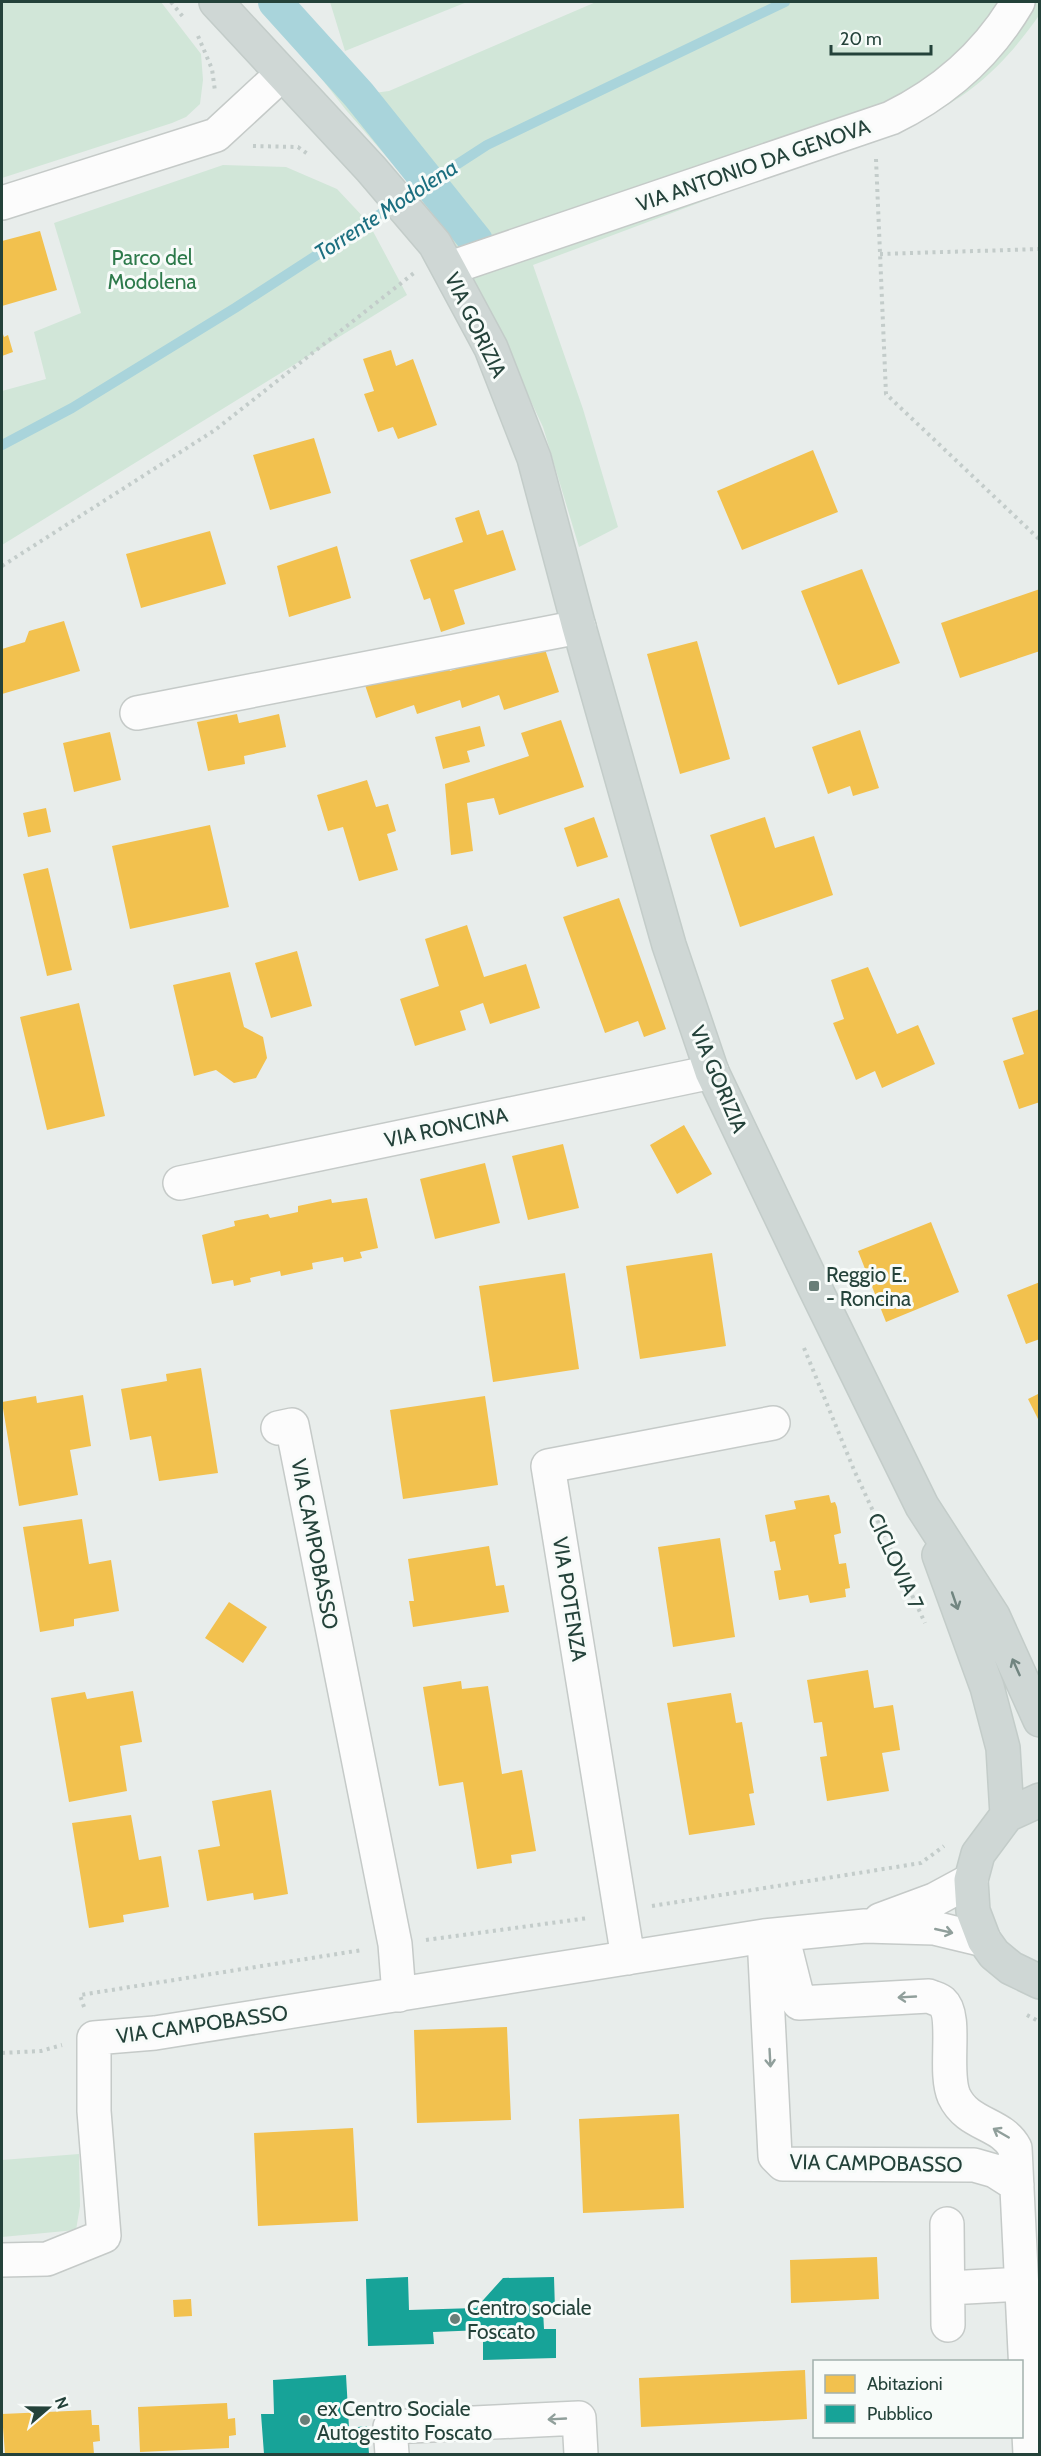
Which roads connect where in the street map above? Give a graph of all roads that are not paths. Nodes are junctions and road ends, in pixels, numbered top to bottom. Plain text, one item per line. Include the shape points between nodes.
1 (216, 2) edge
2 (1018, 2) edge
3 (282, 74) junction
4 (2, 204) edge
5 (435, 260) junction
6 (579, 627) junction
7 (137, 713) dead end
8 (712, 1072) junction
9 (180, 1183) dead end
10 (773, 1424) dead end
11 (278, 1428) dead end
12 (922, 1506) junction
13 (1040, 1720) edge
14 (1040, 1800) edge
15 (1007, 1815) junction
16 (971, 1880) junction
17 (865, 1926) junction
18 (773, 1936) junction
19 (984, 1940) junction
20 (628, 1958) junction
21 (1040, 1982) edge
22 (399, 1995) junction
23 (784, 2005) junction
24 (1017, 2185) junction
25 (947, 2224) dead end
26 (2, 2260) edge
27 (1021, 2284) junction
28 (948, 2288) junction
29 (948, 2325) dead end
30 (392, 2454) edge
31 (580, 2454) edge
32 (1030, 2454) edge

1 - 3 main road, VIA GORIZIA
2 - 5 street, VIA ANTONIO DA GENOVA via 966,68 914,107 891,118
3 - 4 street via 223,106 216,135
3 - 5 main road, VIA GORIZIA via 371,169
5 - 6 main road, VIA GORIZIA via 490,348 534,458
6 - 7 street
6 - 8 main road, VIA GORIZIA via 669,945
8 - 9 street, VIA RONCINA
8 - 12 main road, VIA GORIZIA
10 - 20 street, VIA POTENZA via 548,1466
11 - 22 street, VIA CAMPOBASSO via 292,1425 395,1944
13 -> 12 main road via 993,1616
12 -> 15 main road via 987,1687 1003,1748
14 - 15 main road
15 - 16 main road via 978,1854
16 - 17 street, VIA CAMPOBASSO via 934,1900
16 - 19 main road via 973,1911
17 - 18 street, VIA CAMPOBASSO
17 -> 19 street, VIA CAMPOBASSO via 934,1928
18 - 20 street, VIA CAMPOBASSO
18 - 23 street, VIA CAMPOBASSO
19 - 21 main road via 1011,1968
20 - 22 street, VIA CAMPOBASSO
22 - 26 street, VIA CAMPOBASSO via 154,2033 94,2037 94,2110 104,2236 47,2259
24 -> 23 street via 1015,2148 1010,2138 965,2113 954,2095 948,2074 950,2015 943,2003 929,1996
23 -> 24 street, VIA CAMPOBASSO via 775,2156 783,2164 974,2165
24 - 27 street
25 - 28 street
27 - 28 street
27 - 32 street
28 - 29 street
31 -> 30 street via 579,2418 390,2427

